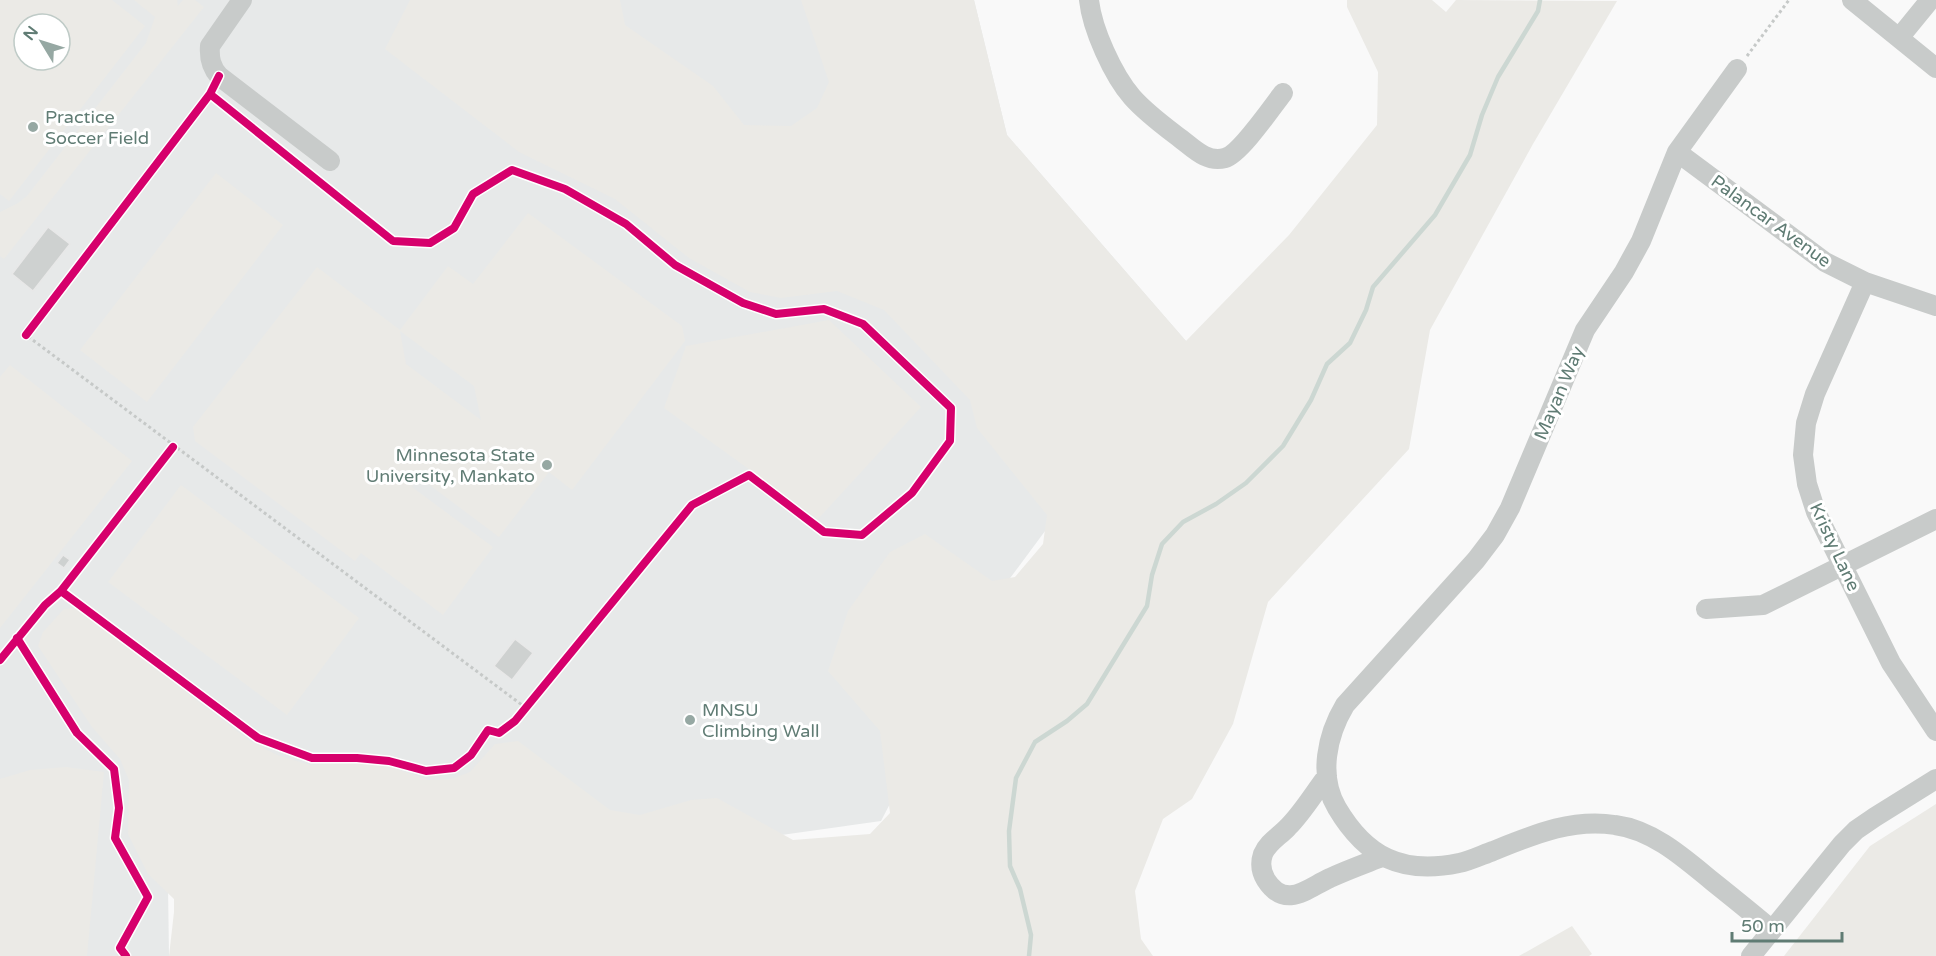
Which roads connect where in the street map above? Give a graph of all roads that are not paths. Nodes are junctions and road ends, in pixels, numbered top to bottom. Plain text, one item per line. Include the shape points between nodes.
1 (242, 0) edge
2 (1089, 0) edge
3 (1852, 0) edge
4 (1929, 0) edge
5 (1899, 38) junction
6 (1936, 68) edge
7 (1737, 69) road end
8 (1283, 93) dead end
9 (1677, 152) junction
10 (330, 161) dead end
11 (1865, 282) junction
12 (1936, 306) edge
13 (1936, 519) edge
14 (1842, 566) junction
15 (1707, 609) dead end
16 (1936, 731) edge
17 (1327, 776) junction
18 (1936, 779) edge
19 (1382, 857) junction
20 (1772, 930) junction
21 (1751, 956) edge

1 - 10 street via 210,46 211,63 219,76
2 - 8 street via 1104,48 1131,96 1204,156 1219,159 1235,154
3 - 5 street
4 - 5 street
5 - 6 street
7 - 9 street, Mayan Way
9 - 11 street, Palancar Avenue via 1804,249
9 - 17 street, Mayan Way via 1641,241 1573,356 1510,508 1476,560 1345,705 1329,738
11 - 12 street, Palancar Avenue
11 - 14 street, Kristy Lane via 1815,394 1806,423 1803,455 1816,512
13 - 14 street
14 - 15 street via 1763,605
14 - 16 street, Kristy Lane via 1891,663
17 - 19 street, Mayan Way via 1334,804 1347,824 1359,840
17 - 19 street via 1263,853 1263,875 1270,886 1297,895
18 - 20 street via 1856,830
19 - 20 street, Mayan Way via 1429,867 1461,863 1543,831 1578,823 1617,825 1648,834 1675,851
20 - 21 street

